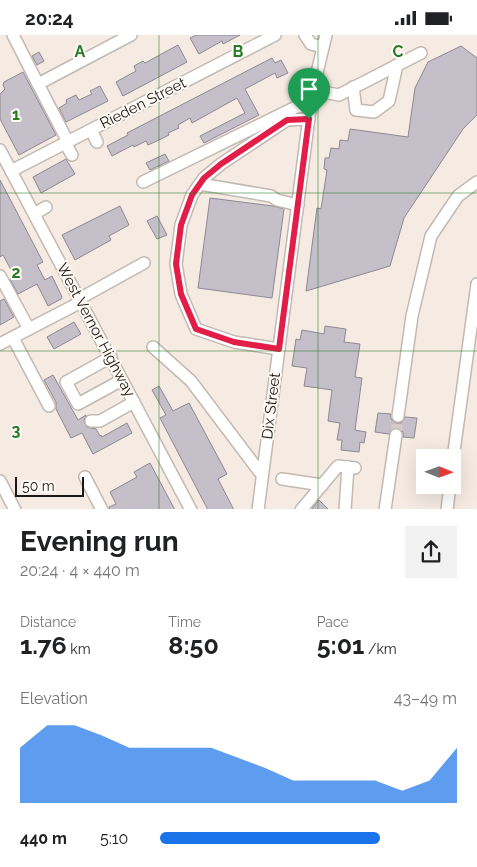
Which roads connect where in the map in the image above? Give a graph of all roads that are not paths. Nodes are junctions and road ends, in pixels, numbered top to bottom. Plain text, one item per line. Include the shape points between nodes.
1 (13, 35) edge
2 (131, 35) edge
3 (275, 35) edge
4 (305, 35) edge
5 (326, 35) edge
6 (323, 47) junction
7 (421, 53) dead end
8 (397, 65) junction
9 (38, 84) junction
10 (353, 87) junction
11 (313, 90) junction
12 (311, 106) junction
13 (309, 119) junction
14 (91, 130) junction
15 (97, 142) dead end
16 (66, 143) junction
17 (0, 150) edge
18 (72, 155) dead end
19 (11, 171) junction
20 (143, 182) dead end
21 (477, 182) edge
22 (200, 184) junction
23 (298, 205) junction
24 (46, 207) dead end
25 (34, 214) junction
26 (144, 263) dead end
27 (0, 276) edge
28 (477, 284) edge
29 (80, 300) junction
30 (29, 329) junction
31 (13, 338) junction
32 (0, 344) edge
33 (153, 347) dead end
34 (279, 349) junction
35 (110, 357) junction
36 (122, 380) junction
37 (134, 402) junction
38 (49, 406) dead end
39 (398, 415) tunnel mouth
40 (92, 421) dead end
41 (396, 435) tunnel mouth
42 (454, 449) edge
43 (262, 475) junction
44 (85, 477) dead end
45 (282, 479) dead end
46 (0, 481) edge
47 (322, 485) junction
48 (449, 494) edge
49 (15, 509) edge
50 (102, 509) edge
51 (191, 509) edge
52 (258, 509) edge
53 (301, 509) edge
54 (345, 509) edge
55 (385, 509) edge
56 (447, 509) edge

1 - 9 street
2 - 9 street
3 - 14 street, Rieden Street
4 - 6 street via 311,44
5 - 6 street, Dix Street
6 - 11 street, Dix Street
7 - 8 street
8 - 10 street
8 - 10 street via 390,101 374,112 356,110
9 - 16 street
10 - 11 street via 338,95
11 - 12 street, Dix Street
12 - 13 street, Dix Street
12 - 20 street via 296,107
13 - 22 street via 287,120 221,164
13 - 23 street, Dix Street
14 - 15 street
14 - 16 street, Rieden Street
16 - 18 street
16 - 19 street, Rieden Street
17 - 19 street, West Vernor Highway
19 - 25 street, West Vernor Highway
21 - 39 street via 458,195 431,236 412,316
22 - 23 street via 271,196 277,201
22 - 34 street via 192,195 181,225 176,264 181,294 196,329 234,342
23 - 34 street, Dix Street
24 - 25 street
25 - 29 street, West Vernor Highway
26 - 29 street
27 - 30 street
28 - 42 street
29 - 30 street
29 - 35 street, West Vernor Highway
30 - 31 street
31 - 32 street
31 - 38 street
33 - 43 street via 191,381
34 - 43 street, Dix Street
35 - 36 street, West Vernor Highway
35 - 36 street via 66,382 78,404
36 - 37 street, West Vernor Highway
37 - 40 street via 100,421
37 - 51 street, West Vernor Highway
41 - 55 street
43 - 52 street, Dix Street
44 - 50 street
45 - 47 street
46 - 49 street
47 - 53 street
47 - 54 street via 338,465 351,467
48 - 56 street

